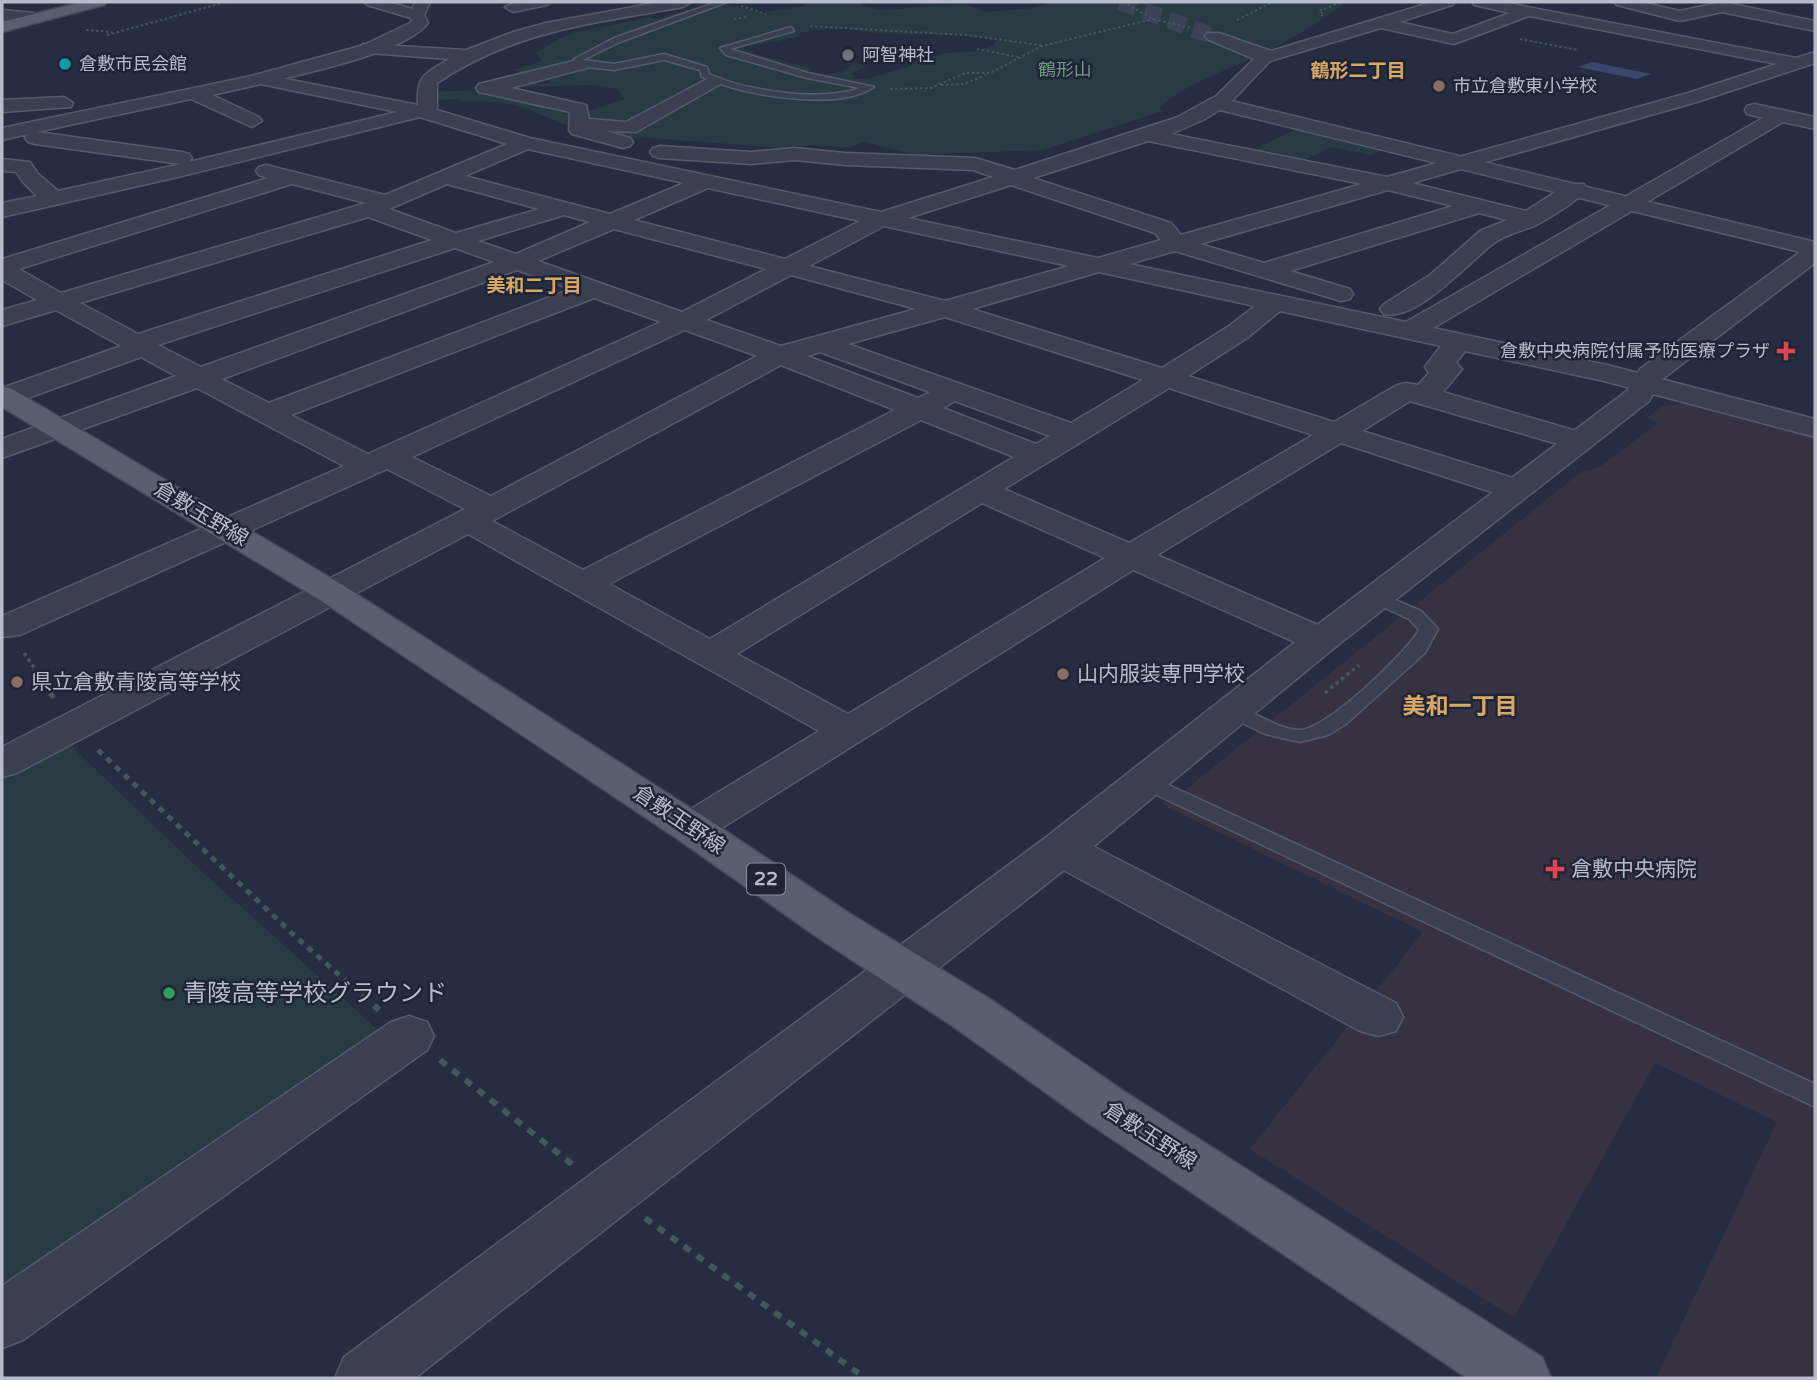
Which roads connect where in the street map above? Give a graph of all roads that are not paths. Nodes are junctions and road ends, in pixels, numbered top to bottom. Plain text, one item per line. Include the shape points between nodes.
1 (99, 2) edge
2 (372, 2) edge
3 (542, 2) edge
4 (598, 2) edge
5 (683, 2) edge
6 (723, 2) edge
7 (1447, 2) edge
8 (1479, 2) edge
9 (1552, 2) edge
10 (1622, 2) edge
11 (1778, 4) dead end
12 (513, 7) dead end
13 (420, 8) edge
14 (1656, 10) junction
15 (629, 12) junction
16 (1532, 13) junction
17 (1748, 13) junction
18 (2, 15) edge
19 (1680, 16) junction
20 (34, 18) junction
21 (1612, 20) dead end
22 (1697, 20) junction
23 (1377, 23) junction
24 (1722, 25) dead end
25 (1815, 26) edge
26 (2, 27) edge
27 (792, 29) road end
28 (1663, 29) dead end
29 (1213, 36) tunnel mouth
30 (369, 48) junction
31 (406, 51) junction
32 (1808, 52) edge
33 (464, 55) junction
34 (1265, 57) junction
35 (581, 64) junction
36 (391, 65) dead end
37 (438, 73) junction
38 (261, 79) junction
39 (715, 82) junction
40 (472, 86) junction
41 (195, 94) junction
42 (1694, 97) junction
43 (171, 100) junction
44 (1219, 104) junction
45 (2, 106) edge
46 (135, 108) junction
47 (422, 112) junction
48 (1780, 116) junction
49 (252, 121) dead end
50 (579, 122) junction
51 (1815, 123) edge
52 (3, 134) edge
53 (1147, 135) junction
54 (164, 140) dead end
55 (623, 142) junction
56 (526, 143) junction
57 (77, 144) junction
58 (582, 151) junction
59 (795, 154) junction
60 (227, 159) junction
61 (1462, 162) junction
62 (189, 163) junction
63 (2, 166) edge
64 (87, 168) dead end
65 (61, 173) dead end
66 (290, 178) junction
67 (447, 178) junction
68 (1014, 178) junction
69 (705, 181) junction
70 (125, 183) junction
71 (1387, 183) junction
72 (1576, 189) junction
73 (93, 190) junction
74 (54, 199) junction
75 (1631, 203) junction
76 (1479, 206) junction
77 (380, 207) junction
78 (565, 208) junction
79 (2, 210) edge
80 (881, 219) junction
81 (1530, 219) junction
82 (613, 220) junction
83 (453, 241) junction
84 (1177, 244) junction
85 (1815, 251) edge
86 (514, 263) junction
87 (786, 266) junction
88 (1098, 266) junction
89 (2, 269) edge
90 (1262, 271) junction
91 (592, 290) junction
92 (57, 301) junction
93 (1274, 303) junction
94 (947, 309) junction
95 (1393, 309) junction
96 (2, 318) edge
97 (682, 322) junction
98 (1418, 326) junction
99 (1458, 342) junction
100 (822, 344) junction
101 (140, 345) junction
102 (780, 355) junction
103 (1166, 378) junction
104 (197, 379) junction
105 (1646, 383) junction
106 (954, 391) junction
107 (1425, 395) junction
108 (3, 396) edge
109 (918, 410) junction
110 (267, 414) junction
111 (1815, 428) edge
112 (58, 430) junction
113 (1336, 432) junction
114 (1073, 433) junction
115 (1579, 441) junction
116 (2, 449) edge
117 (1037, 455) junction
118 (366, 465) junction
119 (1515, 489) junction
120 (979, 490) junction
121 (468, 521) junction
122 (229, 530) junction
123 (1132, 556) junction
124 (584, 583) junction
125 (332, 593) junction
126 (1376, 597) junction
127 (7, 627) road end
128 (1321, 640) junction
129 (712, 653) junction
130 (1233, 711) junction
131 (848, 730) junction
132 (2, 764) edge
133 (1147, 782) junction
134 (691, 828) junction
135 (1060, 849) junction
136 (903, 970) junction
137 (1378, 1017) dead end
138 (409, 1036) dead end
139 (1815, 1096) edge
140 (2, 1320) edge
141 (366, 1378) edge
142 (1520, 1378) edge

1 - 20 main road
2 - 13 street
3 - 12 street
4 - 15 street
5 - 15 street
6 - 35 lane via 587,53 578,60
7 - 23 street
8 - 16 street
9 - 16 street via 1548,10
10 - 14 street
11 - 17 street
13 - 30 street via 420,23 414,29
14 - 19 street
14 - 21 street
15 - 33 street via 545,29
16 - 23 street via 1454,39
16 - 32 street
17 - 19 street via 1722,8
17 - 25 street
18 - 20 street
19 - 22 street
20 - 26 main road
22 - 24 street
22 - 28 street
23 - 34 street
27 - 39 lane via 724,48 807,75 870,87 844,95 811,94
29 - 34 street
30 - 31 street
30 - 38 street
31 - 33 street
31 - 36 street
32 - 42 street
33 - 37 street
34 - 44 street
35 - 39 lane via 614,67 664,57 704,69
35 - 40 street
37 - 40 street via 457,74
37 - 47 street via 426,85 428,109
38 - 41 street
38 - 47 street via 366,92
39 - 50 street via 629,128
40 - 50 street via 579,109
41 - 43 street
41 - 49 street
42 - 48 street
42 - 61 street
43 - 45 street
43 - 46 street
44 - 53 street
44 - 61 street
46 - 52 street
46 - 57 street via 146,128
47 - 56 street
47 - 60 street
48 - 51 street
48 - 75 street
50 - 55 street via 579,130
52 - 57 street
53 - 68 street
53 - 71 street
54 - 62 street
55 - 58 street
55 - 59 street via 673,141
56 - 58 street
56 - 67 street
57 - 62 street
58 - 59 street via 751,158
58 - 69 street
59 - 68 street via 975,164
60 - 62 street
60 - 66 street
61 - 71 street
61 - 72 street
62 - 70 street
63 - 74 street via 23,166
64 - 70 street
65 - 73 street
66 - 77 street
66 - 89 street
67 - 77 street
67 - 78 street
68 - 80 street
68 - 84 street via 1163,229
69 - 80 street
69 - 82 street
70 - 73 street
71 - 76 street
71 - 84 street
72 - 75 street
72 - 81 street
73 - 74 street
74 - 79 street
75 - 85 street
75 - 98 street
76 - 81 street
76 - 90 street
77 - 83 street
77 - 92 street
78 - 82 street
78 - 83 street
80 - 87 street
80 - 88 street
81 - 95 street via 1488,236 1440,279
82 - 86 street
82 - 87 street
83 - 86 street
83 - 101 street
84 - 88 street
84 - 90 street
85 - 105 street via 1650,375
86 - 91 street
86 - 104 street
87 - 94 street
87 - 97 street
88 - 93 street
88 - 94 street
89 - 92 street
90 - 95 street
91 - 97 street
91 - 110 street
92 - 96 street
92 - 101 street
93 - 98 street
93 - 103 street
94 - 100 street
94 - 103 street
95 - 98 street
97 - 102 street
97 - 118 street
98 - 99 street
99 - 105 street
99 - 107 street via 1439,367 1448,369
100 - 102 street
100 - 106 street
101 - 104 street
101 - 108 street
102 - 109 street
102 - 121 street
103 - 113 street
103 - 114 street
104 - 110 street
104 - 112 street
105 - 111 street
105 - 115 street via 1639,395
106 - 109 street
106 - 114 street
107 - 113 street via 1407,391
107 - 115 street
108 - 112 main road, 倉敷玉野線 / 22
109 - 117 street
109 - 124 street
110 - 118 street
112 - 116 street
112 - 122 main road, 倉敷玉野線 / 22
113 - 119 street
113 - 123 street
114 - 117 street
115 - 119 street
117 - 120 street
118 - 121 street via 388,457 489,508
118 - 122 street
119 - 126 street
120 - 123 street
120 - 129 street
121 - 124 street
121 - 125 street
122 - 125 main road, 倉敷玉野線 / 22
122 - 127 street
123 - 128 street
123 - 131 street
124 - 129 street
125 - 132 street
125 - 134 main road, 倉敷玉野線 / 22
126 - 128 street
126 - 130 lane via 1415,615 1429,629 1418,649 1339,720 1300,736 1272,730
128 - 130 street
129 - 131 street
130 - 133 street
131 - 134 street
133 - 135 street
133 - 139 lane
134 - 136 main road, 倉敷玉野線 / 22
135 - 136 street
135 - 137 street
136 - 141 street
136 - 142 main road, 倉敷玉野線 / 22
138 - 140 street

